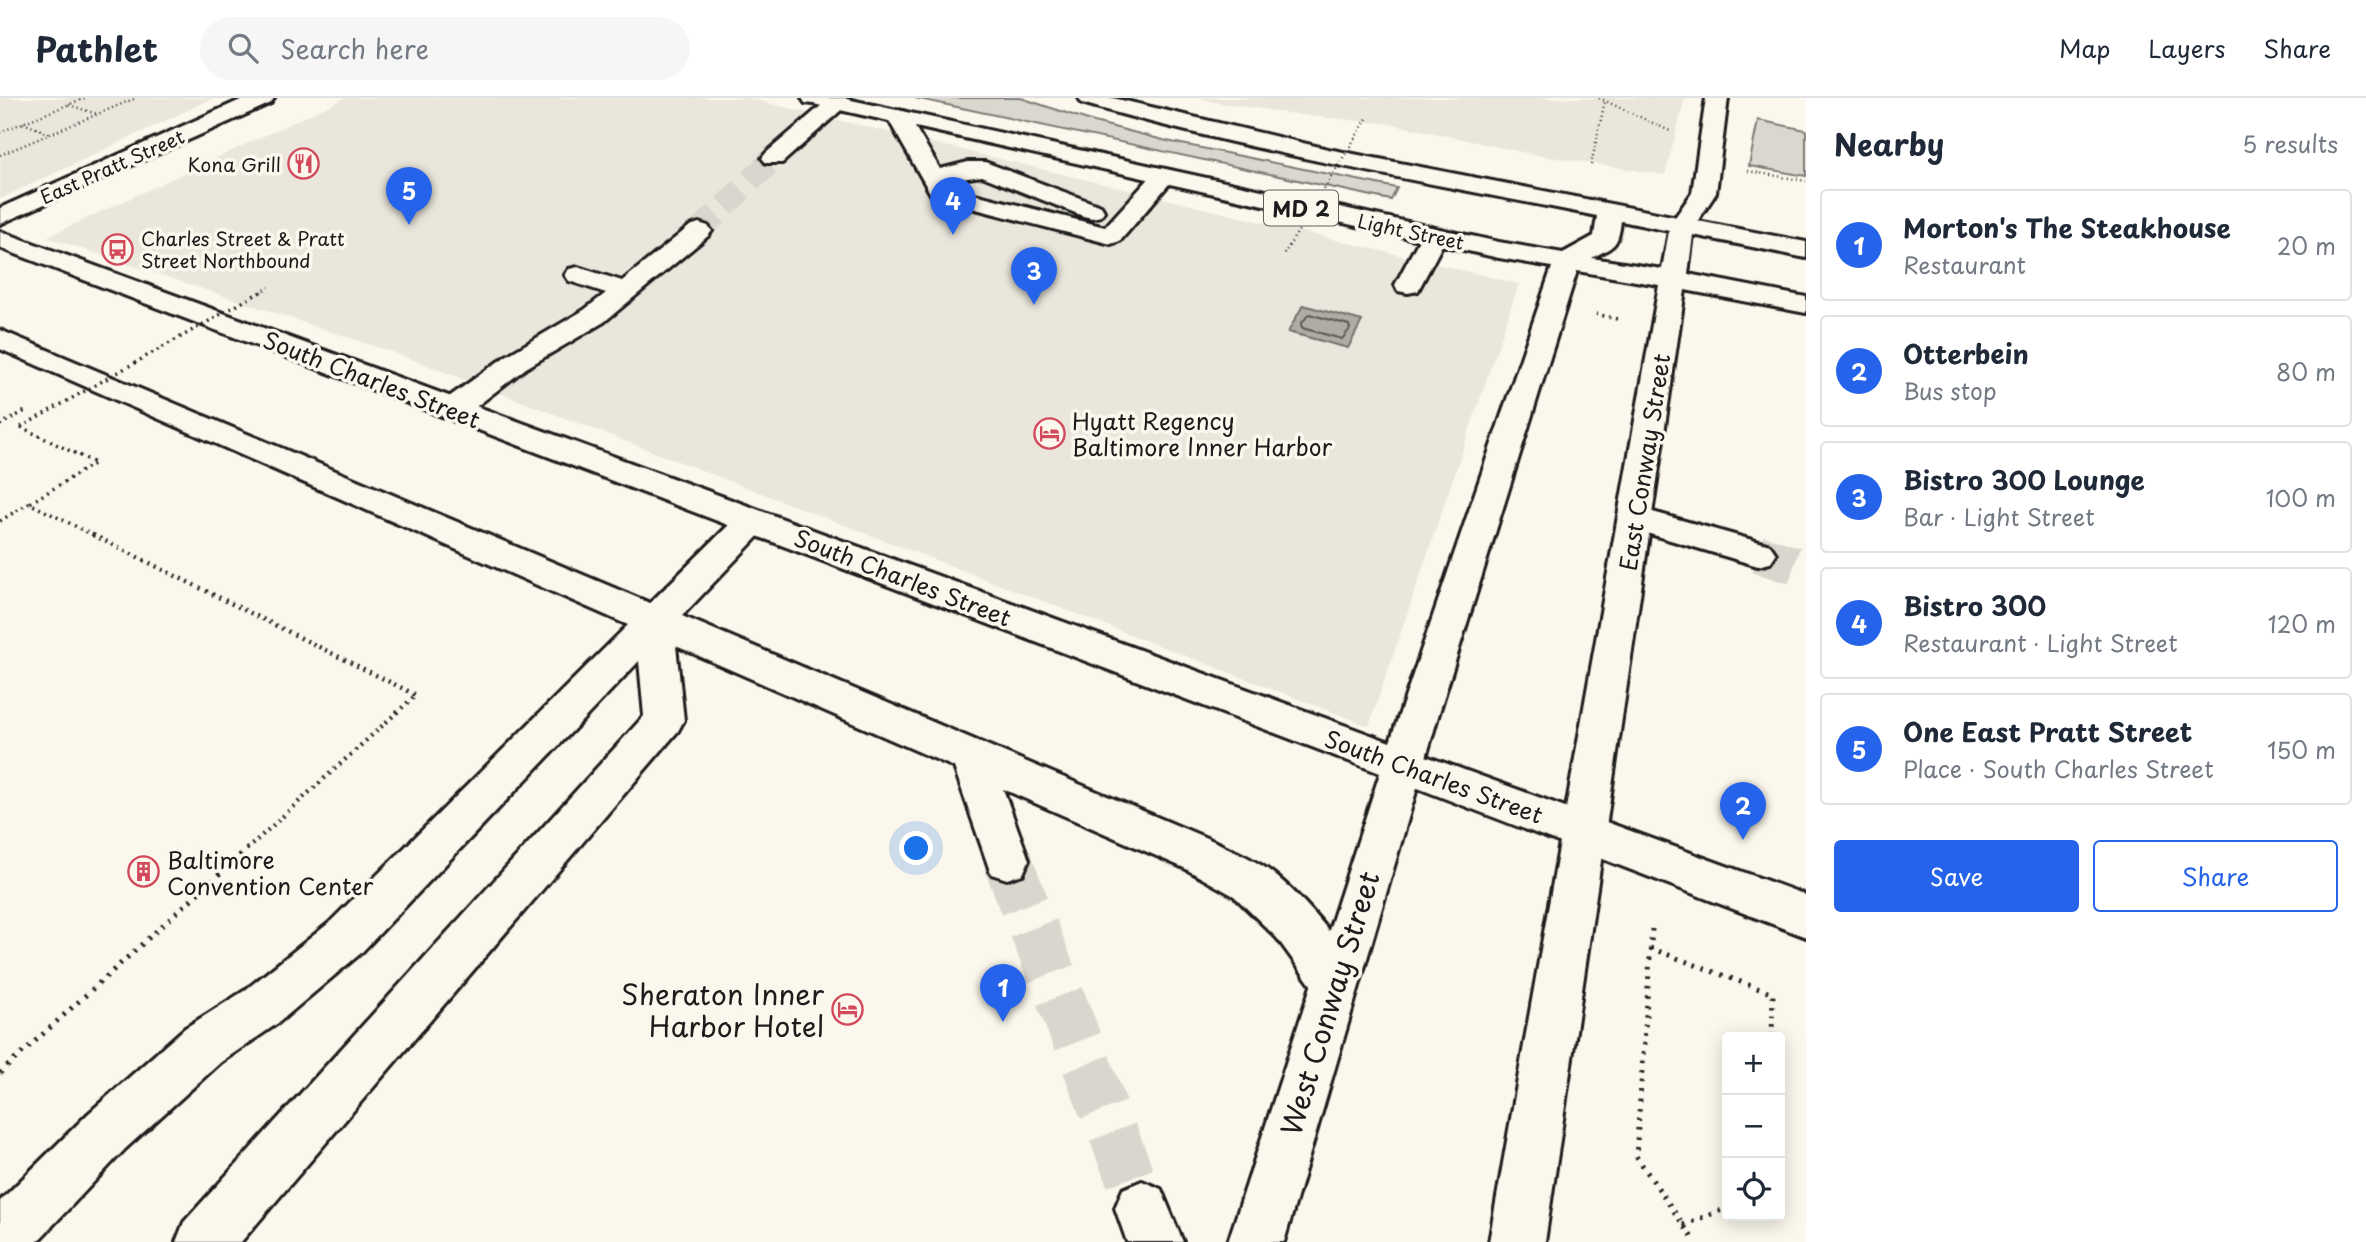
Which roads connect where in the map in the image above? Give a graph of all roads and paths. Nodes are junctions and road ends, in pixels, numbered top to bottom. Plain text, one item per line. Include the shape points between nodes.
1 (85, 98) edge
2 (136, 98) edge
3 (263, 98) edge
4 (813, 98) edge
5 (1090, 98) edge
6 (1598, 98) edge
7 (1717, 98) edge
8 (1605, 101) junction
9 (838, 103) junction
10 (68, 105) junction
11 (97, 114) junction
12 (898, 117) junction
13 (1368, 117) dead end
14 (22, 123) junction
15 (0, 132) edge
16 (51, 134) junction
17 (1, 153) edge
18 (1708, 157) junction
19 (775, 158) tunnel mouth
20 (1591, 165) dead end
21 (934, 177) junction
22 (1163, 177) junction
23 (1806, 181) edge
24 (1610, 212) junction
25 (0, 217) edge
26 (1123, 223) junction
27 (1682, 226) junction
28 (699, 231) tunnel mouth
29 (1434, 236) junction
30 (0, 239) edge
31 (1806, 250) edge
32 (1284, 254) dead end
33 (1567, 261) junction
34 (578, 275) dead end
35 (1674, 280) junction
36 (1408, 285) dead end
37 (269, 287) dead end
38 (628, 291) junction
39 (1806, 305) edge
40 (1589, 312) dead end
41 (1622, 320) dead end
42 (0, 339) edge
43 (453, 409) junction
44 (27, 410) dead end
45 (0, 425) edge
46 (29, 503) junction
47 (1635, 518) junction
48 (753, 521) junction
49 (0, 522) edge
50 (1758, 554) tunnel mouth
51 (655, 622) junction
52 (971, 757) junction
53 (1404, 765) junction
54 (1584, 832) junction
55 (1007, 860) tunnel mouth
56 (1806, 916) edge
57 (1652, 929) dead end
58 (1650, 947) junction
59 (1336, 980) junction
60 (1772, 1032) edge
61 (0, 1073) edge
62 (1722, 1211) edge
63 (1683, 1225) junction
64 (0, 1240) edge
65 (204, 1242) edge
66 (1256, 1242) edge
67 (1517, 1242) edge
68 (1695, 1242) edge

1 - 10 path
2 - 11 path
3 - 25 main road, East Pratt Street
4 - 9 main road, Light Street / MD 2
5 - 24 main road, MD 2 via 1328,156
6 - 8 path
7 - 18 main road, East Conway Street
8 - 18 path
8 - 20 path
9 - 12 main road, Light Street / MD 2
9 - 19 main road
10 - 11 path
10 - 14 path
11 - 16 path
12 - 21 main road
12 - 22 main road, Light Street / MD 2
13 - 32 path, bridge
14 - 15 path
14 - 16 path
16 - 17 path
18 - 23 path
18 - 27 main road, East Conway Street via 1704,193
21 - 26 main road via 985,170
21 - 26 main road via 942,193 1111,236
22 - 26 main road
22 - 29 main road, Light Street / MD 2
24 - 27 main road, MD 2
24 - 33 main road via 1606,240
27 - 31 main road, MD 2
27 - 35 main road, East Conway Street
28 - 38 main road
29 - 33 main road, Light Street / MD 2
29 - 36 main road
30 - 43 main road, South Charles Street
33 - 35 main road, Light Street / MD 2
33 - 53 main road
34 - 38 main road
35 - 39 main road, Light Street / MD 2
35 - 47 main road, East Conway Street
37 - 46 path, bridge via 21,427 95,463
38 - 43 main road via 516,362
40 - 41 path
42 - 51 main road
43 - 48 main road, South Charles Street
44 - 45 path
46 - 49 path
46 - 61 path via 416,695
47 - 50 main road
47 - 54 main road, East Conway Street
48 - 51 main road
48 - 53 main road, South Charles Street
51 - 52 main road
51 - 64 main road via 345,938 261,1007 203,1045 107,1131
51 - 65 main road via 664,720
52 - 55 main road
52 - 59 main road via 1200,855 1250,882 1293,923
53 - 54 main road, South Charles Street
53 - 59 main road, West Conway Street
54 - 56 main road, South Charles Street
54 - 67 main road
57 - 58 path
58 - 60 path via 1773,994
58 - 63 path via 1636,1156
59 - 66 main road, West Conway Street
62 - 63 path
63 - 68 path

